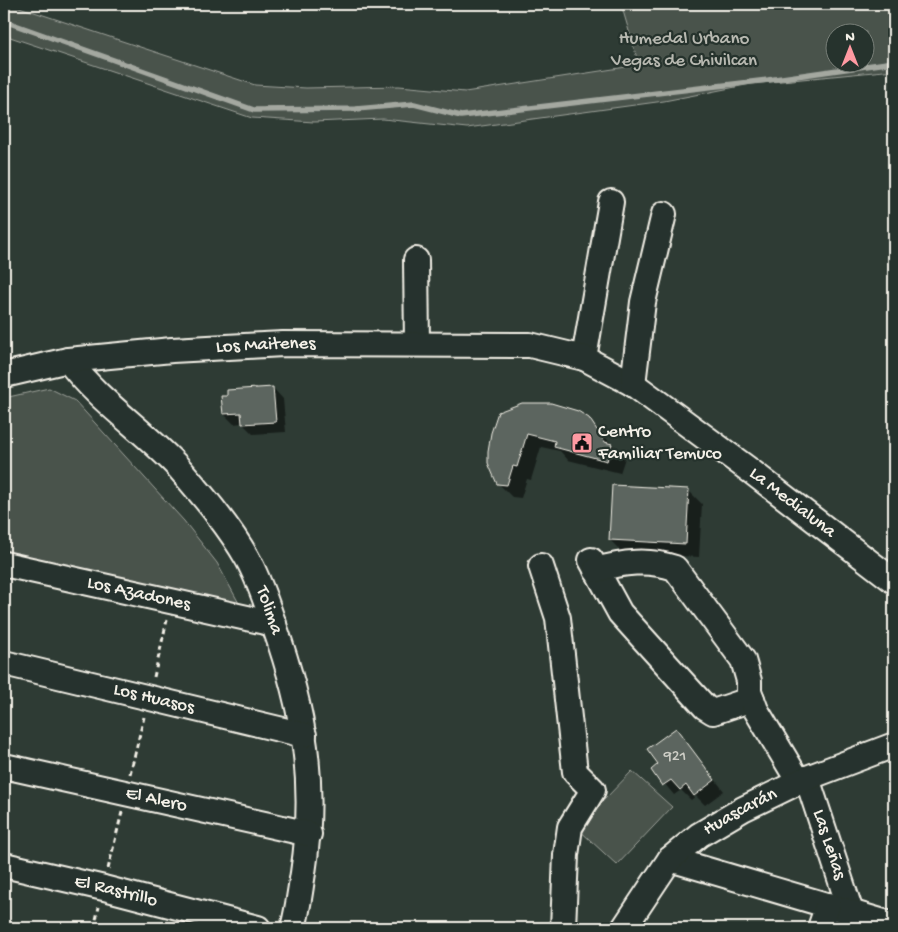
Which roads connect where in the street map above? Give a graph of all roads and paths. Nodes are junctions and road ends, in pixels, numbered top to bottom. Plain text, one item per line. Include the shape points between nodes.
1 (611, 202) dead end
2 (664, 214) dead end
3 (416, 260) dead end
4 (417, 344) junction
5 (530, 345) joint
6 (584, 358) junction
7 (68, 360) junction
8 (4, 375) edge
9 (633, 384) junction
10 (4, 564) edge
11 (541, 566) dead end
12 (894, 581) edge
13 (172, 602) junction
14 (274, 624) junction
15 (4, 663) edge
16 (149, 697) junction
17 (752, 699) junction
18 (304, 734) junction
19 (894, 745) edge
20 (4, 766) edge
21 (803, 780) junction
22 (126, 794) junction
23 (309, 834) junction
24 (670, 859) junction
25 (4, 865) edge
26 (104, 888) junction
27 (828, 905) junction
28 (851, 912) junction
29 (894, 925) edge
30 (94, 928) edge
31 (258, 928) edge
32 (293, 928) edge
33 (563, 928) edge
34 (624, 928) edge
35 (820, 928) edge

1 - 6 street
2 - 9 street via 643,302
3 - 4 street
4 - 5 street, Los Maitenes
4 - 7 street, Los Maitenes via 283,344
5 - 6 street, La Medialuna
6 - 9 street, La Medialuna
7 - 8 street, Los Maitenes
7 - 14 street, Tolima via 82,379 177,467 217,513 247,558
9 - 12 street, La Medialuna
10 - 13 street, Los Azadones
11 - 33 street via 558,618 575,772 593,790 570,827
13 - 14 street, Los Azadones
13 - 16 path
14 - 18 street, Tolima via 293,683
15 - 16 street, Los Huasos
16 - 18 street, Los Huasos
16 - 22 path
17 - 17 street, Las Leñas via 712,712 705,707 620,613 593,565 639,562 675,568 743,660
17 - 21 street, Las Leñas
18 - 23 street, Tolima via 310,790
19 - 21 street, Huascarán
20 - 22 street, El Alero
21 - 24 street, Huascarán via 699,835
21 - 28 street, Las Leñas
22 - 23 street, El Alero
22 - 26 path
23 - 32 street, Tolima
24 - 27 street
24 - 34 street, Huascarán
25 - 26 street, El Rastrillo
26 - 30 path
26 - 31 street, El Rastrillo
27 - 28 street
27 - 35 street
28 - 29 street

